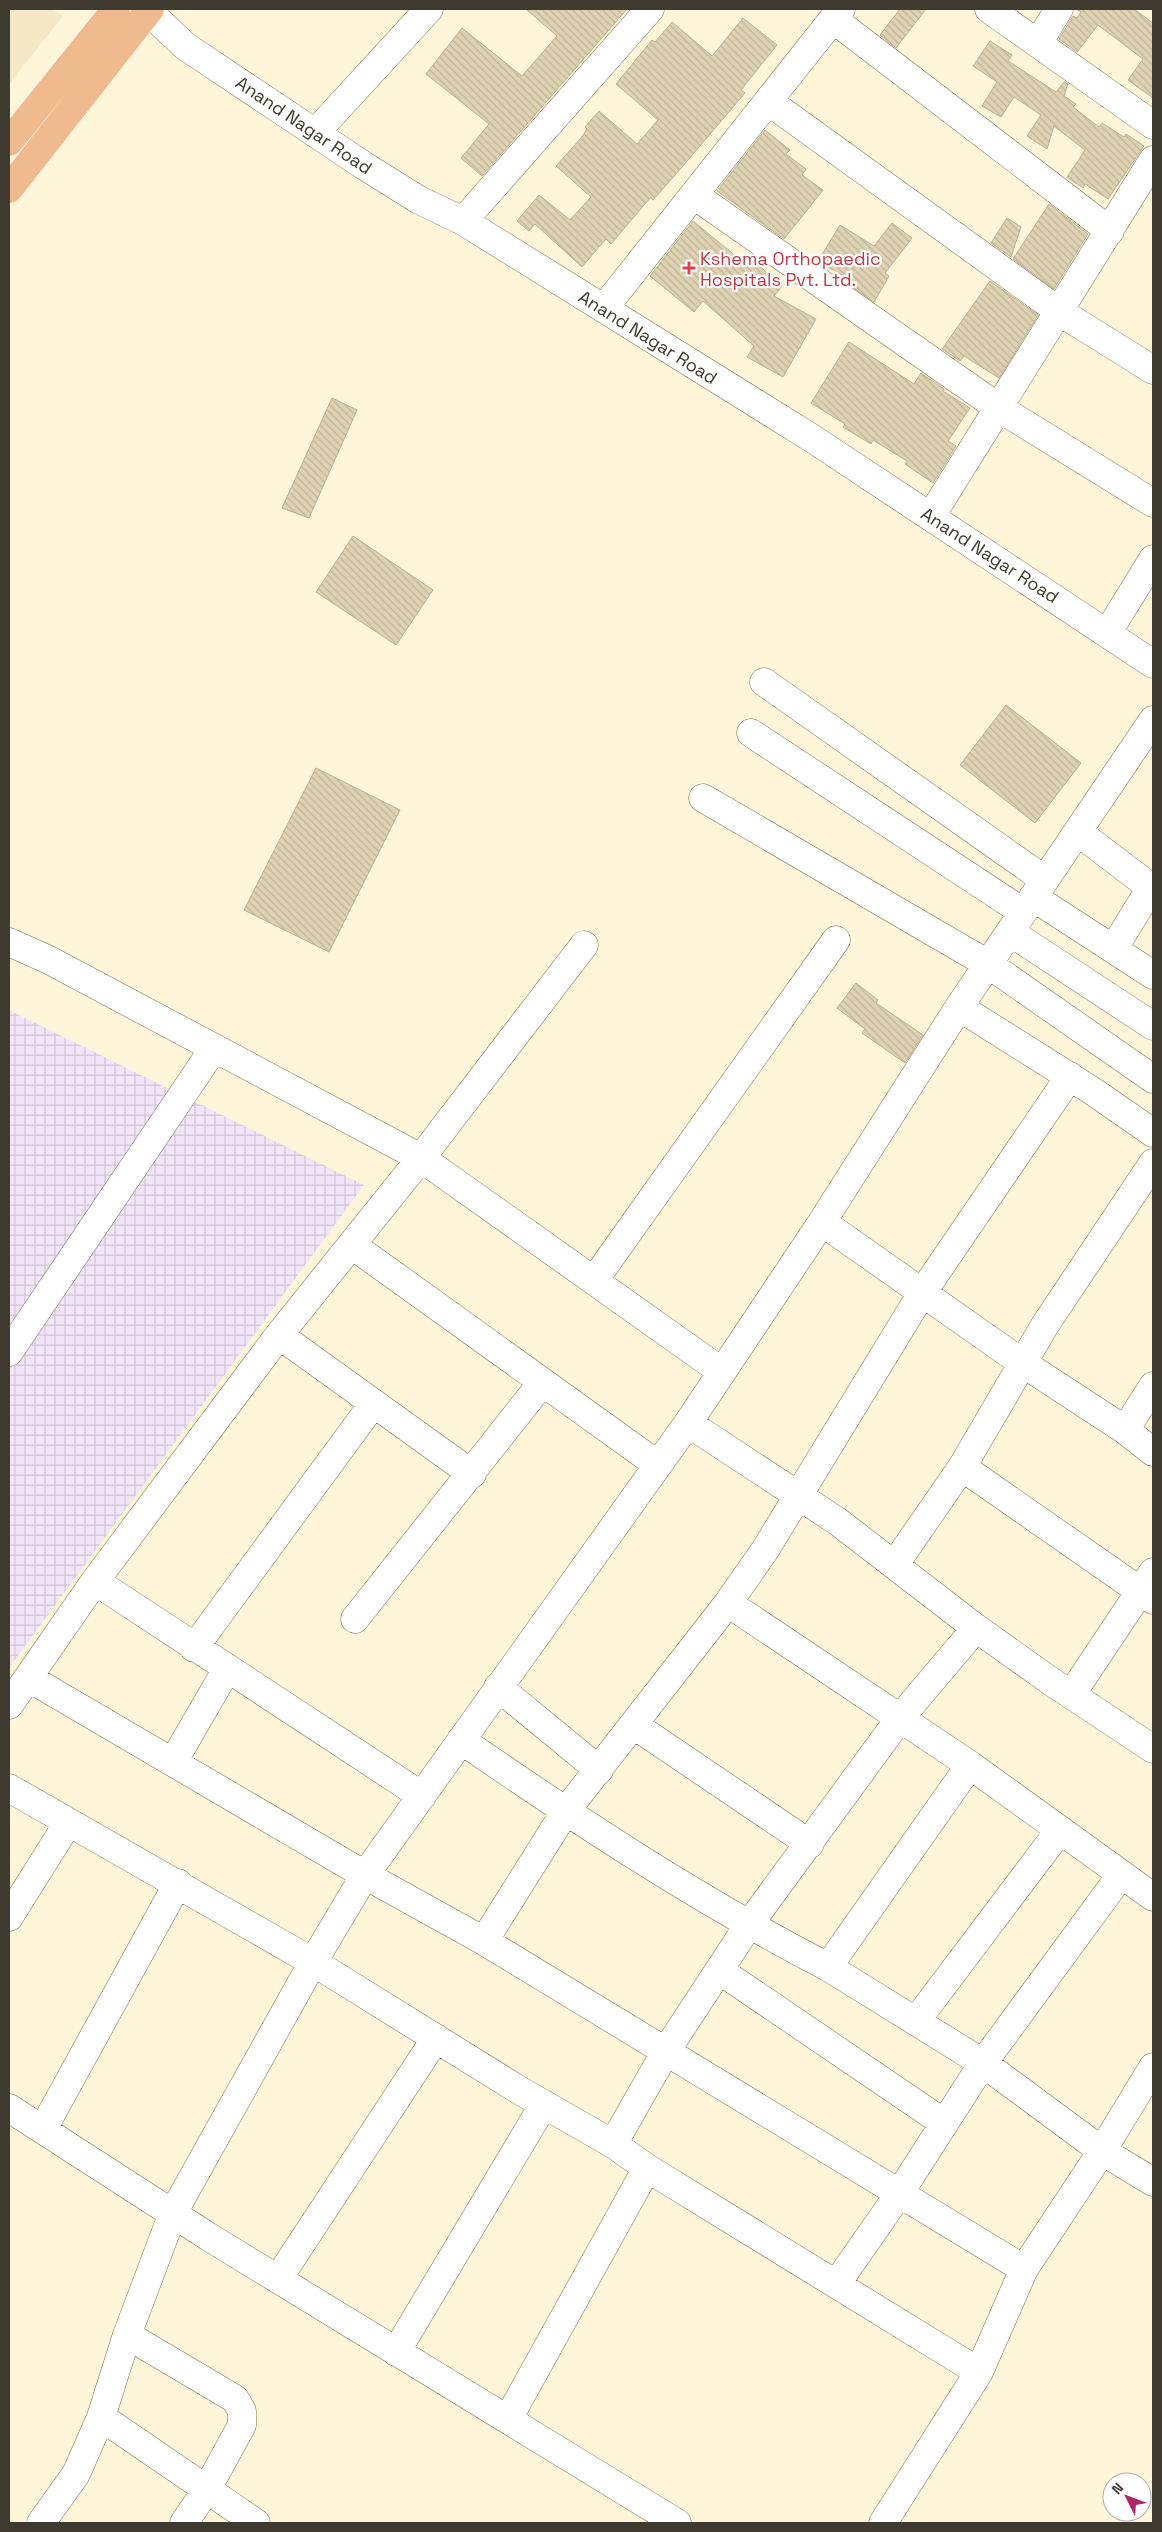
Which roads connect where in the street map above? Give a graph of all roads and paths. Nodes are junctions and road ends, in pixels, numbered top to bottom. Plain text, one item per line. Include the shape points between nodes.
1 (116, 9) edge
2 (429, 9) edge
3 (650, 9) edge
4 (989, 9) edge
5 (1059, 9) edge
6 (148, 10) edge
7 (837, 14) edge
8 (1038, 43) junction
9 (768, 101) junction
10 (1153, 125) edge
11 (315, 133) junction
12 (9, 142) edge
13 (1153, 160) edge
14 (9, 189) edge
15 (694, 195) junction
16 (463, 220) junction
17 (1110, 230) junction
18 (604, 308) junction
19 (1060, 312) junction
20 (1152, 368) edge
21 (999, 408) junction
22 (1153, 502) edge
23 (931, 516) junction
24 (1153, 559) edge
25 (1108, 632) junction
26 (1153, 664) edge
27 (764, 682) dead end
28 (1153, 720) edge
29 (750, 733) dead end
30 (703, 798) dead end
31 (1078, 832) junction
32 (1152, 887) edge
33 (1028, 905) junction
34 (836, 940) dead end
35 (9, 942) edge
36 (584, 945) dead end
37 (1114, 948) junction
38 (988, 964) junction
39 (1153, 975) edge
40 (958, 1007) junction
41 (1153, 1026) edge
42 (214, 1048) junction
43 (1070, 1076) junction
44 (1153, 1079) edge
45 (1153, 1133) edge
46 (421, 1158) junction
47 (1153, 1163) edge
48 (822, 1222) junction
49 (352, 1245) junction
50 (595, 1279) junction
51 (922, 1293) junction
52 (279, 1335) junction
53 (9, 1352) edge
54 (1021, 1362) junction
55 (721, 1371) junction
56 (542, 1383) junction
57 (1153, 1386) edge
58 (373, 1404) junction
59 (688, 1423) junction
60 (1125, 1430) junction
61 (1153, 1452) edge
62 (658, 1465) junction
63 (962, 1467) junction
64 (472, 1474) junction
65 (799, 1495) junction
66 (895, 1564) junction
67 (95, 1581) junction
68 (1149, 1588) edge
69 (728, 1603) junction
70 (355, 1619) dead end
71 (976, 1628) junction
72 (194, 1648) junction
73 (226, 1669) junction
74 (29, 1678) junction
75 (498, 1687) junction
76 (1071, 1694) junction
77 (9, 1705) edge
78 (900, 1718) junction
79 (634, 1725) junction
80 (460, 1740) junction
81 (1153, 1749) edge
82 (173, 1762) junction
83 (970, 1765) junction
84 (599, 1770) junction
85 (9, 1788) edge
86 (422, 1796) junction
87 (565, 1812) junction
88 (68, 1823) junction
89 (1060, 1830) junction
90 (810, 1844) junction
91 (365, 1875) junction
92 (1121, 1875) junction
93 (178, 1883) junction
94 (1153, 1897) edge
95 (9, 1917) edge
96 (748, 1926) junction
97 (484, 1941) junction
98 (313, 1962) junction
99 (828, 1967) junction
100 (719, 1970) junction
101 (916, 2021) junction
102 (436, 2038) junction
103 (666, 2051) junction
104 (983, 2063) junction
105 (1153, 2068) edge
106 (544, 2104) junction
107 (9, 2108) edge
108 (944, 2124) junction
109 (43, 2129) junction
110 (613, 2144) junction
111 (1102, 2151) junction
112 (647, 2168) junction
113 (1153, 2182) edge
114 (899, 2194) junction
115 (173, 2213) junction
116 (1024, 2269) junction
117 (278, 2279) junction
118 (837, 2282) junction
119 (127, 2335) junction
120 (396, 2352) junction
121 (979, 2372) junction
122 (100, 2418) junction
123 (508, 2419) junction
124 (207, 2489) junction
125 (41, 2523) edge
126 (184, 2523) edge
127 (256, 2523) edge
128 (676, 2523) edge
129 (883, 2523) edge

1 - 12 main road
2 - 11 street
3 - 16 street
4 - 8 street
5 - 8 street
6 - 11 street, Anand Nagar Road via 185,46
6 - 14 main road
7 - 9 street
7 - 17 street
8 - 10 street
9 - 15 street
9 - 19 street
11 - 16 street, Anand Nagar Road via 419,200
13 - 17 street
15 - 18 street
15 - 21 street
16 - 18 street, Anand Nagar Road
17 - 19 street
18 - 23 street, Anand Nagar Road
19 - 20 street
19 - 21 street
21 - 22 street
21 - 23 street
23 - 25 street, Anand Nagar Road
24 - 25 street
25 - 26 street, Anand Nagar Road
27 - 33 street
28 - 31 street
29 - 33 street
30 - 38 street
31 - 32 street
31 - 33 street
32 - 37 street
33 - 37 street
33 - 38 street
33 - 41 street
34 - 50 street
35 - 42 street
36 - 46 street
37 - 39 street
38 - 40 street
38 - 44 street
40 - 43 street
40 - 48 street
42 - 46 street
42 - 53 street
43 - 45 street
43 - 51 street
46 - 49 street
46 - 50 street
47 - 54 street
48 - 51 street
48 - 55 street
49 - 52 street
49 - 56 street
50 - 55 street
51 - 54 street
51 - 65 street
52 - 58 street
52 - 67 street
54 - 60 street
54 - 63 street
55 - 59 street
56 - 62 street
56 - 64 street
57 - 60 street
58 - 64 street
58 - 72 street
59 - 62 street
59 - 65 street
60 - 61 street
62 - 75 street
63 - 66 street
63 - 68 street
64 - 70 street
65 - 66 street
65 - 69 street
66 - 71 street
67 - 72 street
67 - 74 street
68 - 76 street
69 - 78 street
69 - 79 street
71 - 76 street
71 - 78 street
72 - 73 street
73 - 82 street
73 - 86 street
74 - 77 street
74 - 82 street
75 - 80 street
75 - 84 street
76 - 81 street
78 - 83 street
78 - 90 street
79 - 84 street
79 - 90 street
80 - 86 street
80 - 87 street
82 - 91 street
83 - 89 street
83 - 99 street
84 - 87 street
85 - 88 street
86 - 91 street
87 - 96 street
87 - 97 street
88 - 93 street
88 - 95 street
89 - 92 street
89 - 101 street
90 - 96 street
91 - 97 street
91 - 98 street
92 - 94 street
92 - 104 street
93 - 98 street
93 - 109 street
96 - 99 street
96 - 100 street
97 - 103 street
98 - 102 street
98 - 115 street
99 - 101 street
100 - 103 street
100 - 108 street
101 - 104 street
102 - 106 street
102 - 117 street
103 - 110 street
103 - 114 street
104 - 108 street
104 - 111 street
105 - 111 street
106 - 110 street
106 - 120 street
107 - 109 street
108 - 114 street
109 - 115 street
110 - 112 street
111 - 113 street
111 - 116 street
112 - 118 street
112 - 123 street
114 - 116 street
114 - 118 street
115 - 117 street
115 - 119 street
116 - 121 street
117 - 120 street
118 - 121 street
119 - 122 street
119 - 124 street via 234,2400 242,2411 242,2425
120 - 123 street
121 - 129 street
122 - 124 street
122 - 125 street via 76,2474
123 - 128 street
124 - 126 street
124 - 127 street

